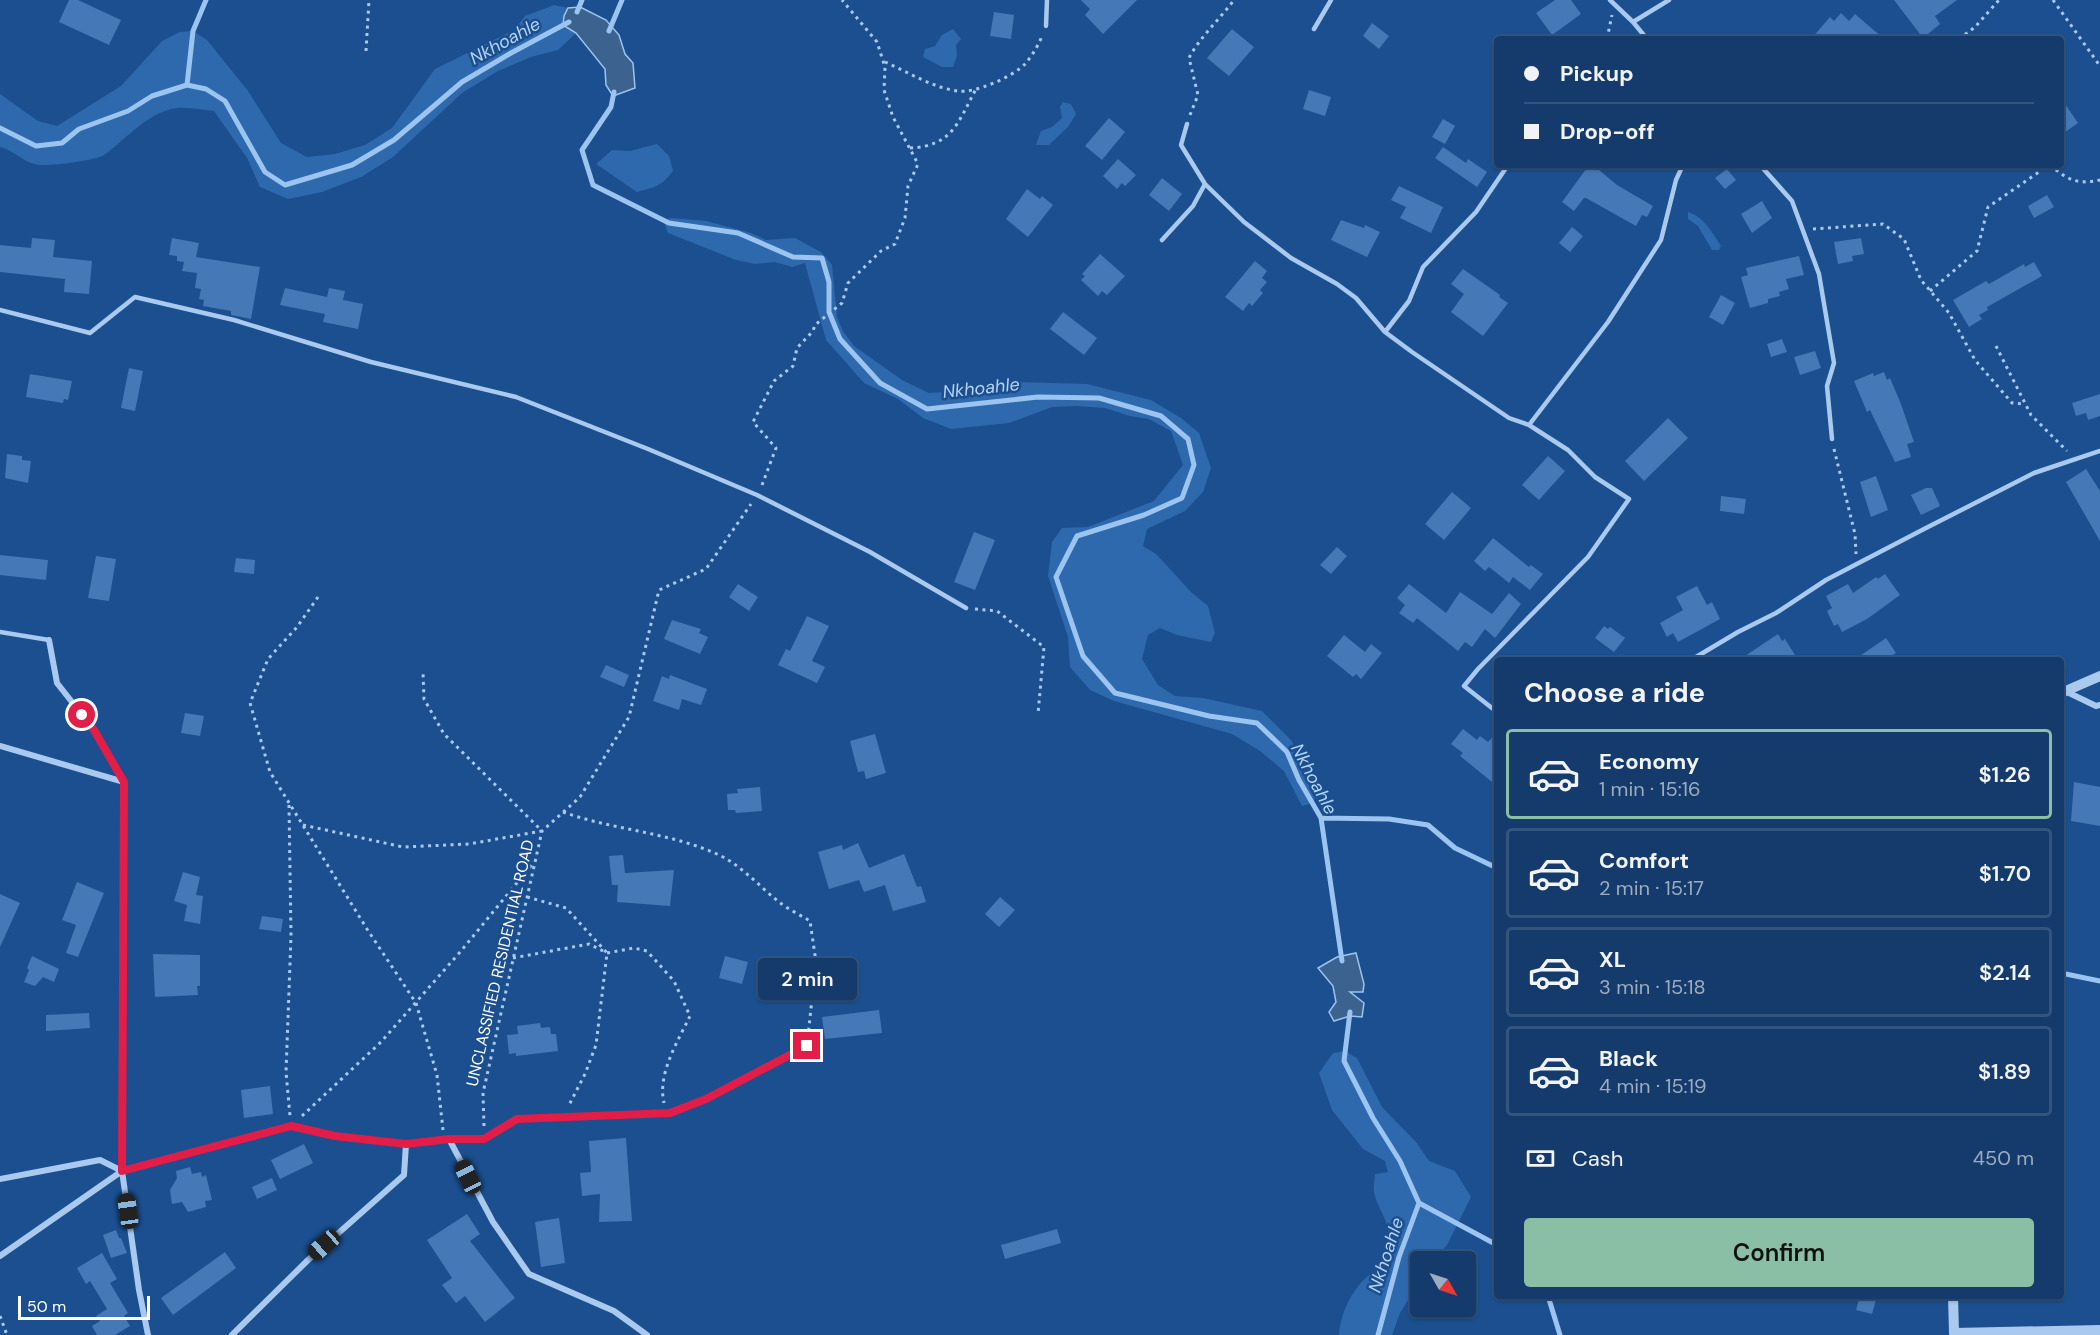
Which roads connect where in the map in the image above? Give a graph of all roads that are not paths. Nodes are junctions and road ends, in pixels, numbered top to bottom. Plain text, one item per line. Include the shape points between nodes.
1 (1047, 0) edge
2 (1331, 0) edge
3 (1610, 0) edge
4 (1669, 0) edge
5 (1633, 22) junction
6 (1046, 26) road end
7 (1314, 29) dead end
8 (1645, 36) edge
9 (1187, 124) road end
10 (1506, 168) edge
11 (1682, 168) edge
12 (1763, 168) edge
13 (1205, 184) junction
14 (1162, 240) dead end
15 (0, 310) edge
16 (1385, 332) junction
17 (1529, 425) junction
18 (1832, 439) road end
19 (2100, 450) edge
20 (966, 608) road end
21 (0, 632) edge
22 (49, 640) joint
23 (1695, 657) edge
24 (2100, 676) edge
25 (2064, 692) edge
26 (2064, 692) edge
27 (2100, 705) edge
28 (1494, 710) edge
29 (0, 746) edge
30 (124, 782) junction
31 (807, 1046) road end
32 (449, 1139) junction
33 (406, 1144) junction
34 (122, 1171) junction
35 (0, 1179) edge
36 (0, 1256) edge
37 (1953, 1299) edge
38 (2100, 1330) edge
39 (1954, 1334) edge
40 (148, 1335) edge
41 (232, 1335) edge
42 (647, 1335) edge

1 - 6 lane
2 - 7 lane
3 - 5 lane
4 - 5 lane
5 - 8 lane
9 - 13 lane via 1181,145
10 - 16 lane via 1476,212 1423,267 1409,301
11 - 17 lane via 1661,240 1608,322
12 - 18 lane via 1792,201 1819,274 1834,363 1827,386
13 - 14 lane via 1193,206
13 - 16 lane via 1244,222 1291,258 1356,298
15 - 20 lane via 90,333 135,297 516,397 757,495 870,552
16 - 17 lane via 1509,418
17 - 28 lane via 1568,450 1595,477 1629,499 1588,557 1464,686
19 - 23 lane via 2034,473 1857,564
21 - 22 lane
22 - 30 street via 57,683 94,730
24 - 25 street
26 - 27 street
29 - 30 street
30 - 34 street
31 - 32 street via 706,1099 667,1113 517,1119 484,1139
32 - 33 street
32 - 42 street via 493,1222 529,1274 614,1311
33 - 34 street via 335,1136 291,1126
33 - 41 street via 404,1175 308,1260
34 - 35 street via 100,1160
34 - 36 street
34 - 40 street
37 - 39 street
38 - 39 street

